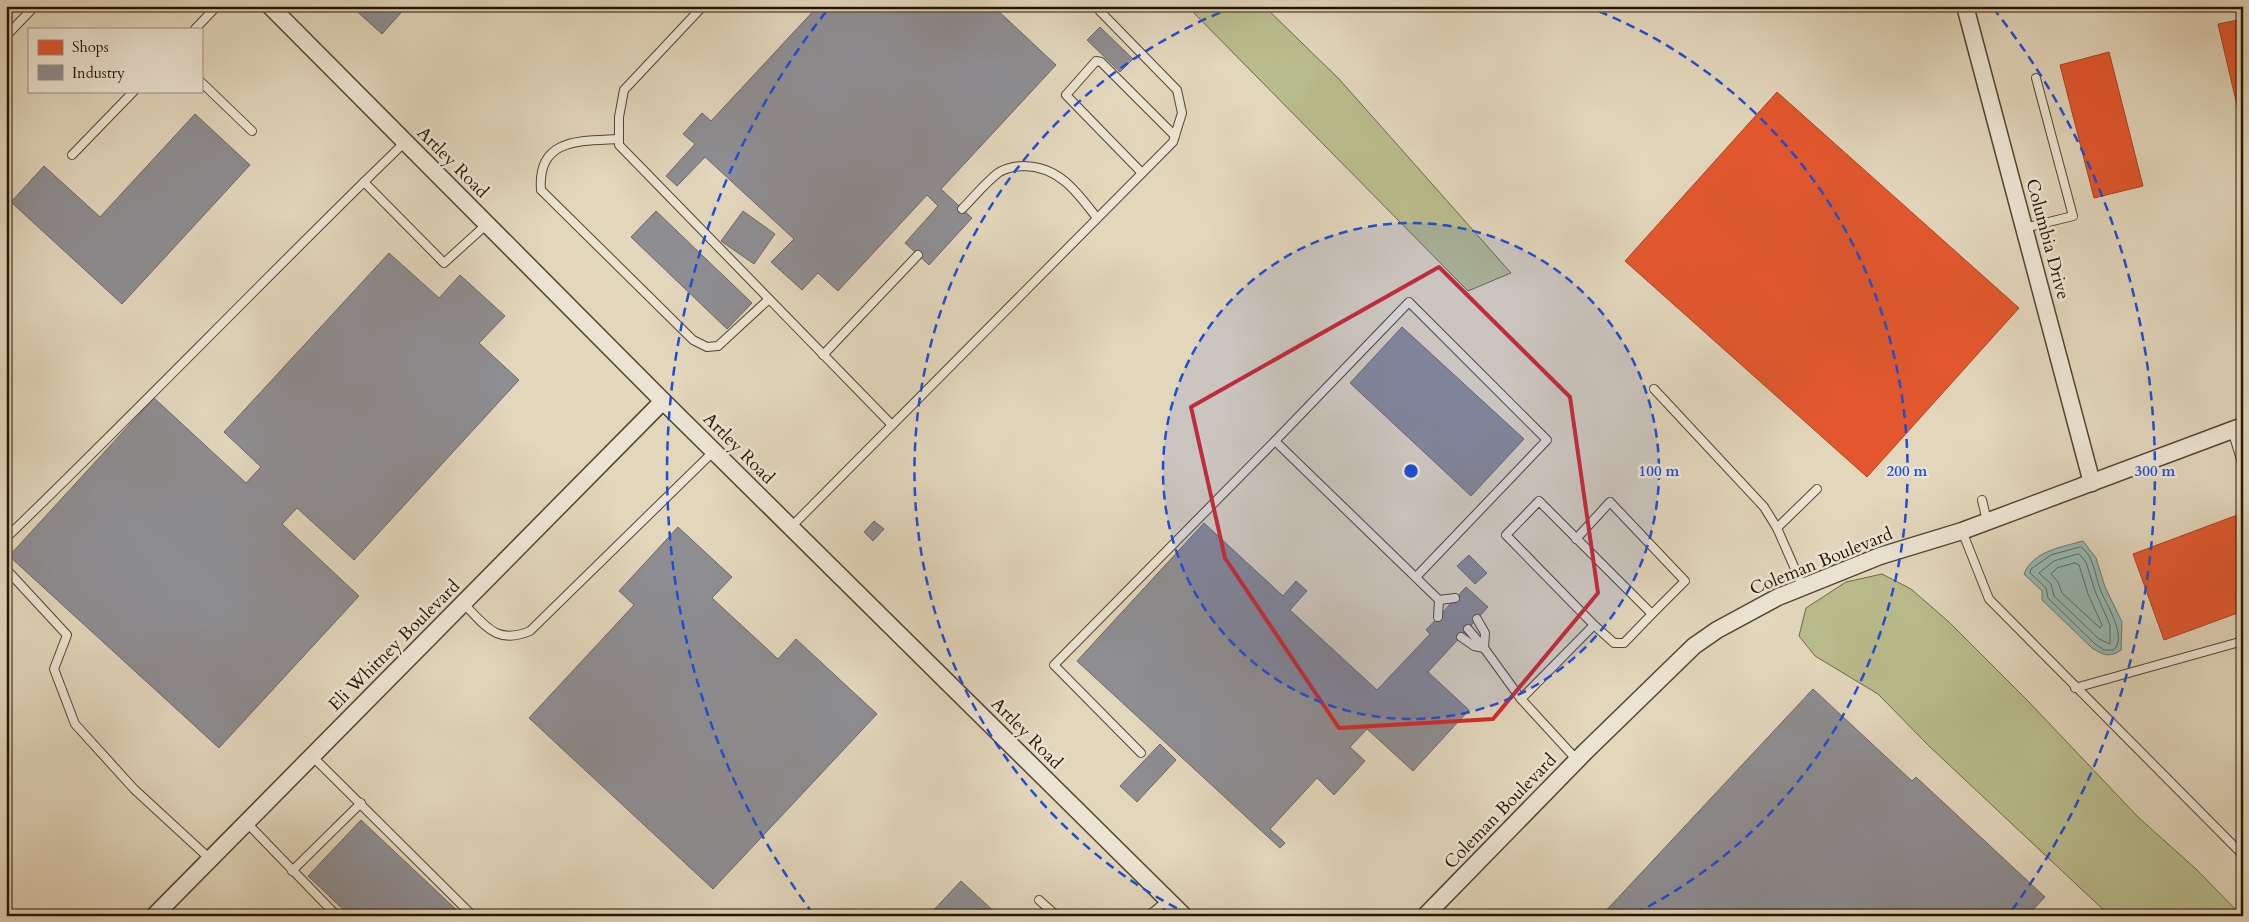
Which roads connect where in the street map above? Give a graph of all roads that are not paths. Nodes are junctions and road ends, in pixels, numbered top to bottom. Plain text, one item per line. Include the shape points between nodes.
1 (35, 6) edge
2 (217, 6) edge
3 (270, 6) edge
4 (703, 6) edge
5 (1095, 6) edge
6 (1965, 6) edge
7 (196, 28) edge
8 (6, 36) edge
9 (2036, 78) dead end
10 (202, 83) edge
11 (133, 92) edge
12 (252, 131) dead end
13 (1175, 136) junction
14 (618, 139) junction
15 (405, 142) junction
16 (72, 155) dead end
17 (1142, 173) junction
18 (364, 182) junction
19 (962, 209) dead end
20 (1097, 218) junction
21 (487, 224) junction
22 (2024, 228) junction
23 (918, 255) dead end
24 (769, 299) junction
25 (823, 355) junction
26 (1654, 389) dead end
27 (663, 402) junction
28 (892, 425) junction
29 (2237, 428) edge
30 (1275, 440) junction
31 (714, 451) junction
32 (2243, 466) edge
33 (2092, 483) junction
34 (1817, 489) dead end
35 (1982, 500) dead end
36 (1988, 522) junction
37 (791, 527) junction
38 (1777, 528) junction
39 (1962, 531) junction
40 (6, 538) edge
41 (1576, 539) junction
42 (6, 569) edge
43 (1416, 577) junction
44 (1803, 587) junction
45 (1455, 598) dead end
46 (1439, 600) junction
47 (463, 603) junction
48 (1447, 607) dead end
49 (1652, 614) junction
50 (1438, 617) dead end
51 (1477, 619) dead end
52 (1594, 625) junction
53 (1468, 629) dead end
54 (1460, 637) dead end
55 (2243, 642) edge
56 (1484, 648) junction
57 (2075, 688) junction
58 (1521, 699) junction
59 (1141, 753) dead end
60 (312, 756) junction
61 (1577, 760) junction
62 (361, 804) junction
63 (246, 822) junction
64 (2243, 855) edge
65 (210, 859) junction
66 (292, 871) junction
67 (1039, 900) dead end
68 (1168, 900) junction
69 (154, 916) edge
70 (337, 916) edge
71 (473, 916) edge
72 (1057, 916) edge
73 (1148, 916) edge
74 (1184, 916) edge
75 (1425, 916) edge

1 - 8 lane
2 - 7 lane
3 - 15 street, Artley Road
4 - 14 lane via 624,90
5 - 13 lane via 1177,90 1182,113
6 - 22 street, Columbia Drive
9 - 22 lane via 2073,216
10 - 12 lane
11 - 16 lane
13 - 17 lane via 1173,142
13 - 17 lane via 1101,62 1096,61 1066,95
14 - 24 lane via 618,145
14 - 24 lane via 576,141 554,149 544,162 541,190 693,340 706,347 718,346
15 - 18 lane
15 - 21 street, Artley Road
17 - 20 lane
18 - 21 lane via 444,264
18 - 40 lane
19 - 20 lane via 999,172 1018,166 1038,166 1052,171 1070,184
20 - 28 lane
21 - 27 street, Artley Road
22 - 33 street, Columbia Drive
23 - 25 lane
24 - 25 lane
25 - 28 lane
26 - 38 lane via 1764,507
27 - 31 street, Artley Road
27 - 47 street, Eli Whitney Boulevard
28 - 37 lane
29 - 32 lane
29 - 33 street, Coleman Boulevard
30 - 43 lane
30 - 43 lane via 1409,302 1547,440
30 - 59 lane via 1054,665
31 - 37 street, Artley Road
31 - 47 lane via 530,631 515,637 503,637
33 - 36 street, Coleman Boulevard
34 - 38 lane
35 - 36 lane
36 - 39 street, Coleman Boulevard
37 - 68 street, Artley Road
38 - 44 lane
39 - 44 street, Coleman Boulevard via 1880,556
39 - 57 lane via 1989,599
41 - 49 lane
41 - 49 lane via 1610,502 1685,581
41 - 52 lane via 1540,501 1506,535
42 - 65 lane via 67,635 54,669 75,724 134,789
43 - 46 lane
44 - 61 street, Coleman Boulevard via 1716,630 1694,646
45 - 46 lane
46 - 48 lane
46 - 50 lane
47 - 60 street, Eli Whitney Boulevard
49 - 52 lane via 1624,643 1614,643
51 - 56 lane via 1484,633
52 - 58 lane
53 - 56 lane
54 - 56 lane
55 - 57 lane
56 - 58 lane
57 - 64 lane
58 - 61 lane
60 - 62 lane
60 - 63 street, Eli Whitney Boulevard
61 - 75 street, Coleman Boulevard
62 - 66 lane
62 - 71 lane
63 - 65 street, Eli Whitney Boulevard
63 - 66 lane
65 - 69 street, Eli Whitney Boulevard
66 - 70 lane
67 - 72 lane
68 - 73 lane
68 - 74 street, Artley Road

